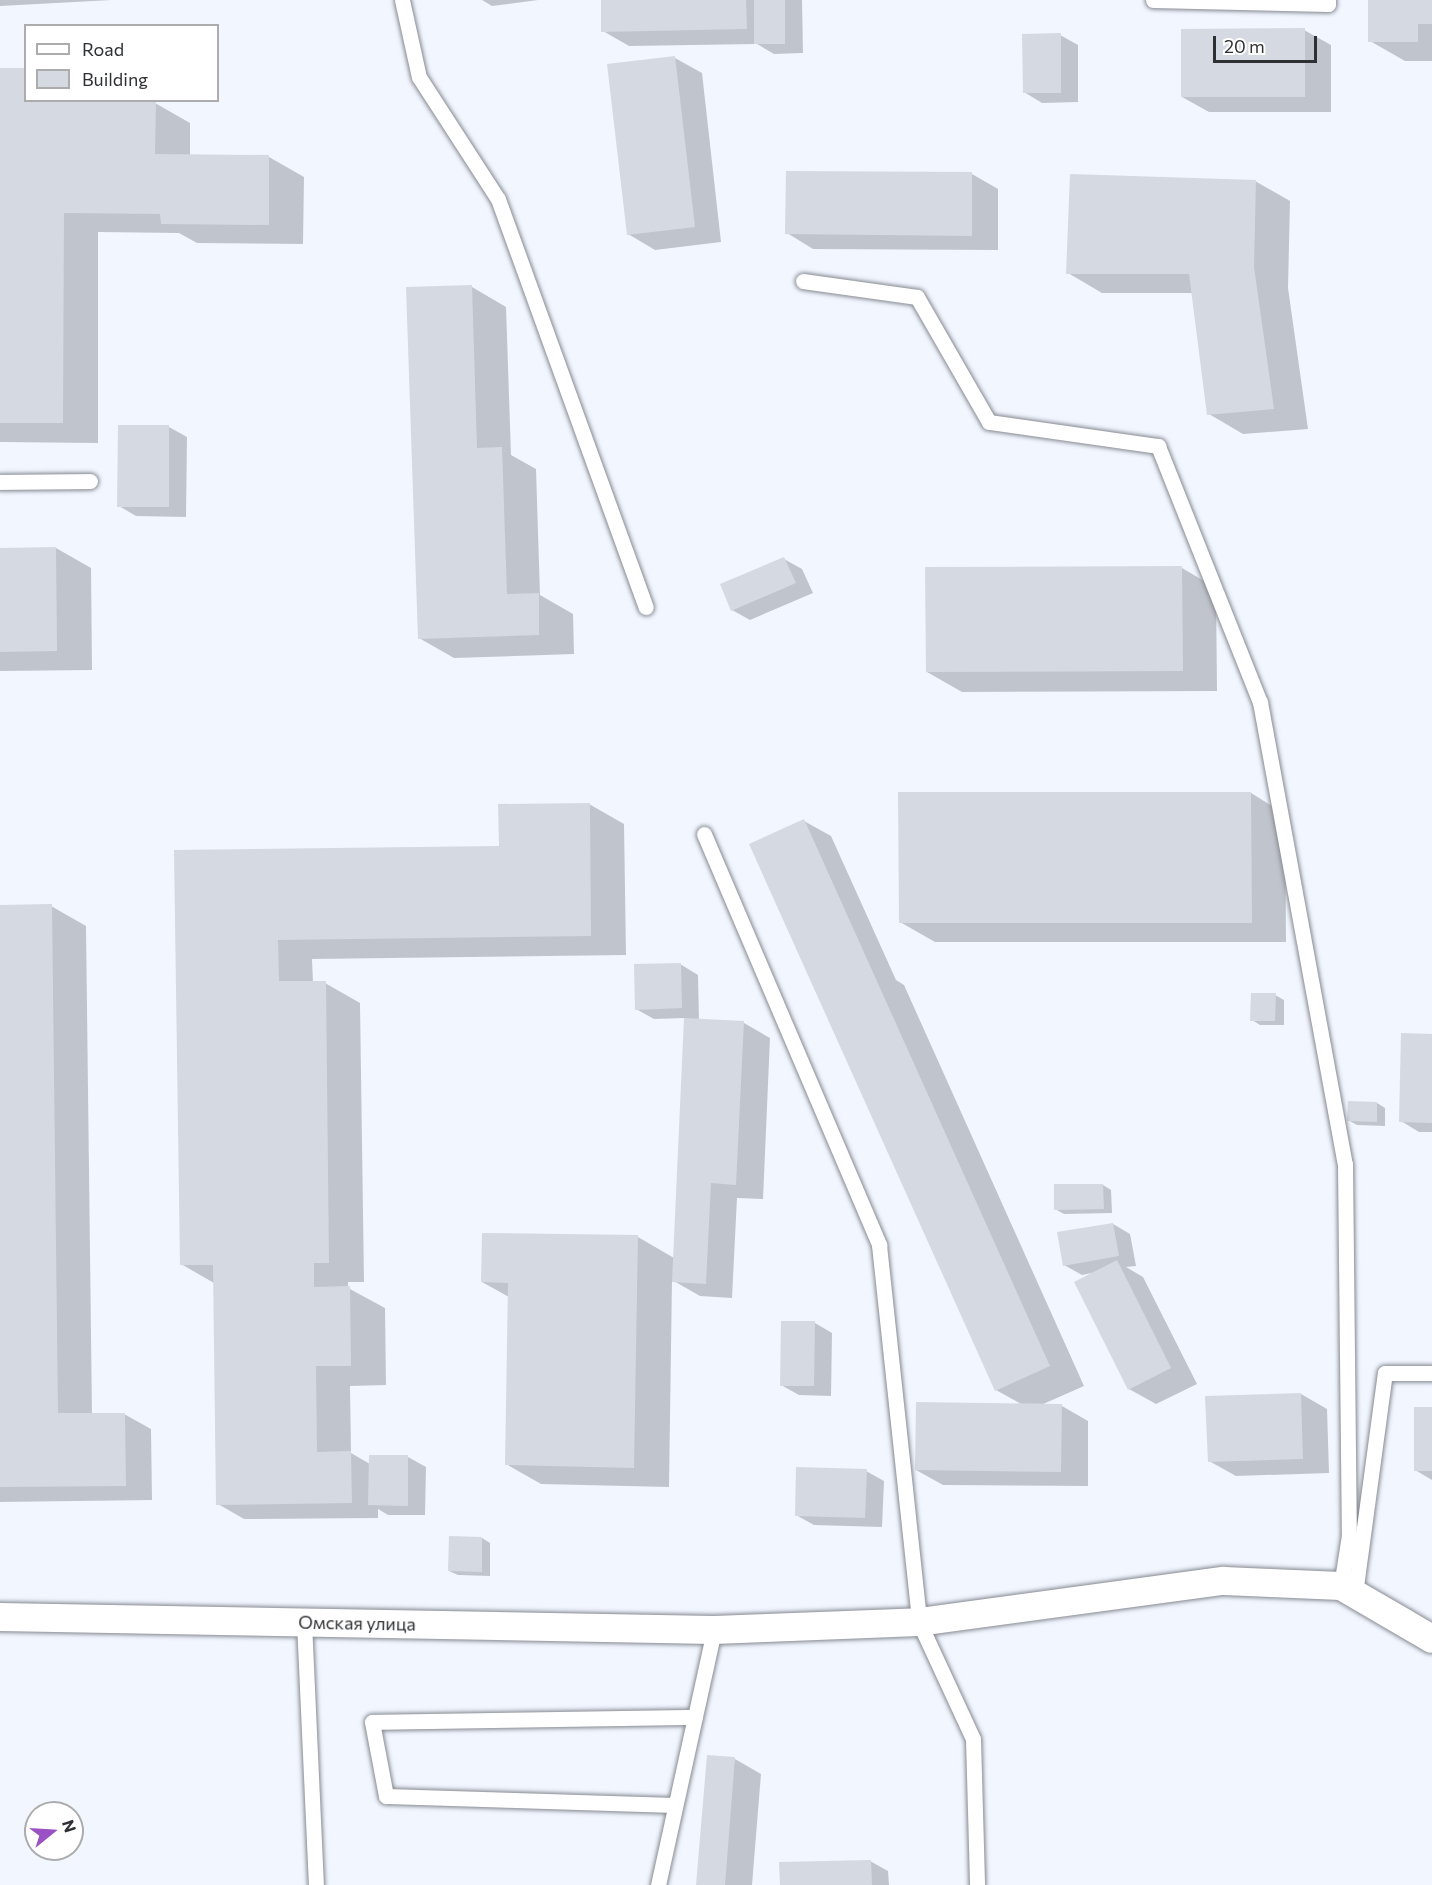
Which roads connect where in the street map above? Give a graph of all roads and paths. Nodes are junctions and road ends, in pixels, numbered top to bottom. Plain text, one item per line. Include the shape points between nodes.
1 (402, 0) edge
2 (1153, 0) edge
3 (1328, 0) edge
4 (803, 281) dead end
5 (90, 481) dead end
6 (0, 482) edge
7 (646, 608) dead end
8 (704, 834) dead end
9 (1432, 1373) edge
10 (1348, 1590) junction
11 (0, 1617) edge
12 (304, 1622) junction
13 (919, 1622) junction
14 (714, 1630) junction
15 (1432, 1639) edge
16 (694, 1717) junction
17 (675, 1805) junction
18 (316, 1885) edge
19 (657, 1885) edge
20 (977, 1885) edge

1 - 7 lane via 419,78 498,199
2 - 3 lane via 1328,4
4 - 10 lane via 917,297 989,422 1158,446 1260,702 1345,1164
5 - 6 lane
8 - 13 lane via 879,1245
9 - 10 lane via 1384,1374
10 - 13 street, Омская улица via 1224,1581
10 - 15 street
11 - 12 street, Омская улица
12 - 14 street, Омская улица
12 - 18 lane
13 - 14 street, Омская улица
13 - 20 lane via 973,1739
14 - 16 lane
16 - 17 lane
16 - 17 lane via 372,1722 386,1796
17 - 19 lane

